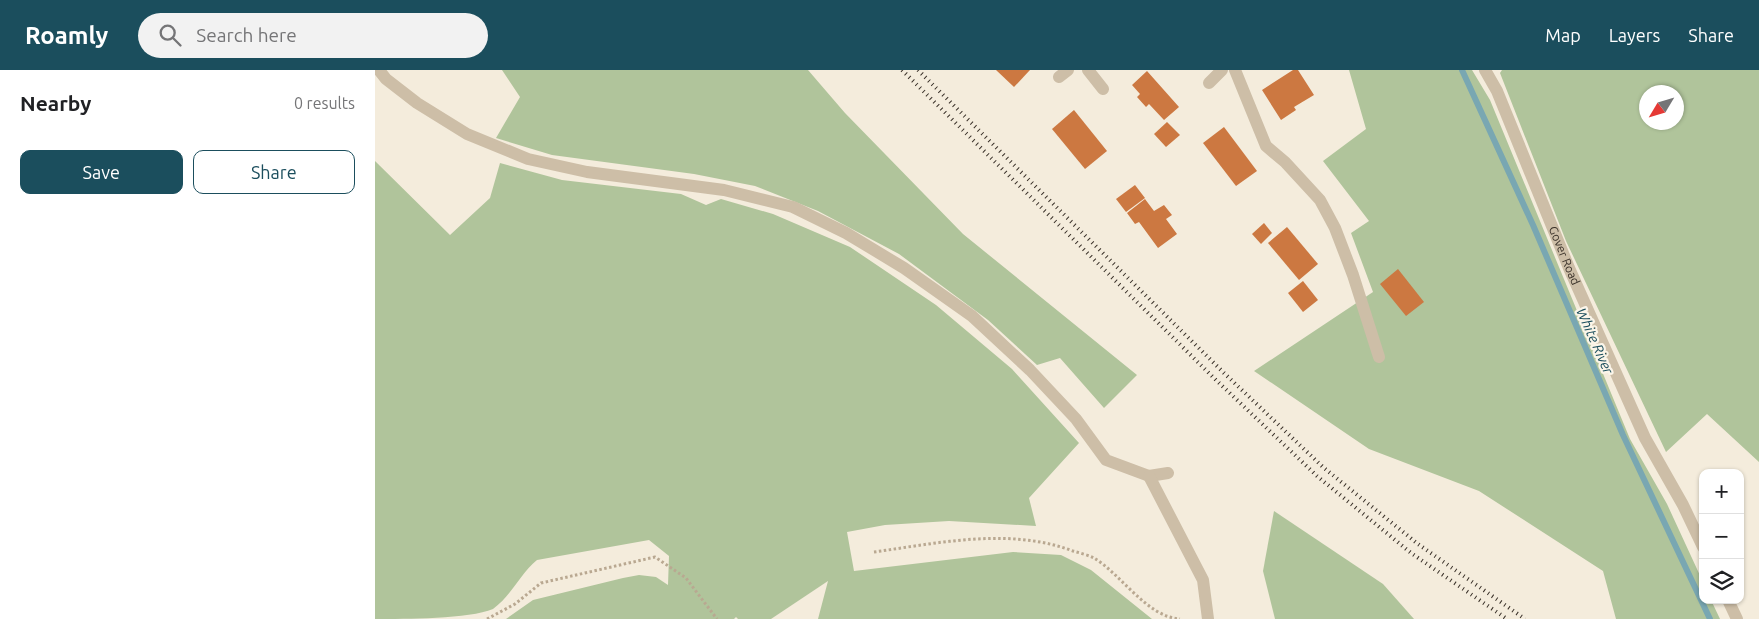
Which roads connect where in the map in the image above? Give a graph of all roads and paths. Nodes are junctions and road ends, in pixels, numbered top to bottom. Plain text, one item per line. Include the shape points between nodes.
1 (379, 70) edge
2 (1088, 70) edge
3 (1221, 70) edge
4 (1235, 70) edge
5 (1485, 70) edge
6 (1209, 83) dead end
7 (1103, 88) dead end
8 (1379, 357) dead end
9 (1168, 473) dead end
10 (1149, 476) junction
11 (1699, 539) edge
12 (874, 552) dead end
13 (1730, 604) edge
14 (487, 619) edge
15 (717, 619) edge
16 (1180, 619) edge
17 (1208, 619) edge
18 (1737, 619) edge

1 - 10 street via 417,104 467,134 527,159 612,176 725,190 793,207 846,233 904,268 972,316 1076,419 1106,460
2 - 7 street
3 - 6 street
4 - 8 street via 1266,146 1319,200 1335,228
5 - 11 street, Gover Road via 1497,91 1569,268 1645,438
9 - 10 street
10 - 17 street via 1203,580
12 - 16 path via 975,538 1023,540 1059,546 1094,558 1151,606
13 - 18 street
14 - 15 path via 515,604 541,583 655,557 686,578

